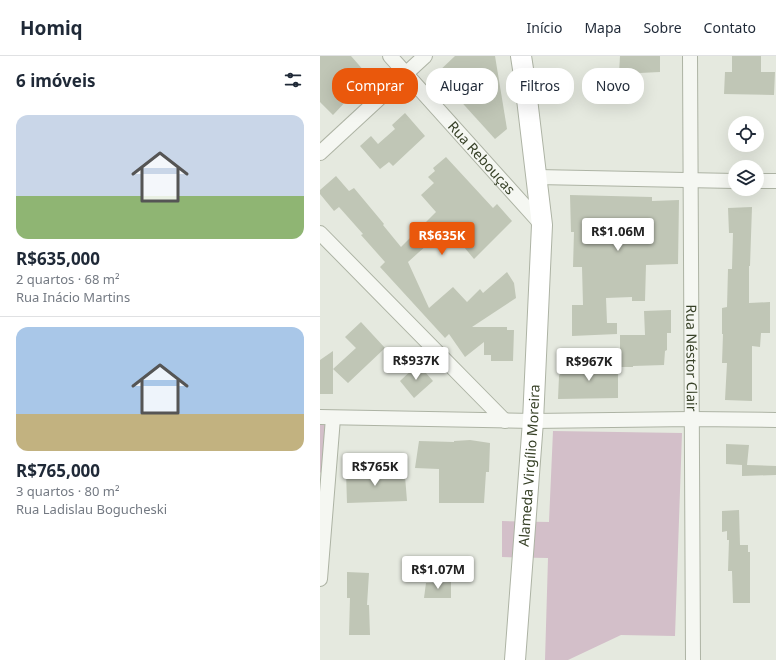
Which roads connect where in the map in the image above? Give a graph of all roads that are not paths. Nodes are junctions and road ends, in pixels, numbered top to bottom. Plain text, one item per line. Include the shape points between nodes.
1 (390, 56) edge
2 (425, 56) edge
3 (521, 56) edge
4 (690, 56) edge
5 (401, 68) edge
6 (412, 68) edge
7 (418, 87) edge
8 (373, 104) edge
9 (320, 153) edge
10 (537, 177) junction
11 (691, 180) junction
12 (728, 180) edge
13 (764, 181) edge
14 (776, 181) edge
15 (542, 225) junction
16 (320, 233) edge
17 (326, 418) edge
18 (692, 419) junction
19 (776, 420) edge
20 (504, 421) junction
21 (534, 422) junction
22 (323, 490) edge
23 (320, 579) edge
24 (515, 660) edge
25 (693, 660) edge

1 - 5 street, Rua Rebouças
2 - 6 street
3 - 10 main road, Alameda Virgílio Moreira
4 - 11 street, Rua Néstor Clair
7 - 15 street, Rua Rebouças
8 - 9 street
10 - 11 street
10 - 15 main road, Alameda Virgílio Moreira
11 - 12 street
11 - 18 street, Rua Néstor Clair
13 - 14 street
15 - 21 main road, Alameda Virgílio Moreira
16 - 20 street
17 - 20 street
17 - 22 street
18 - 19 street
18 - 21 street
18 - 25 street, Rua Néstor Clair
20 - 21 street
21 - 24 main road, Alameda Virgílio Moreira
22 - 23 street

